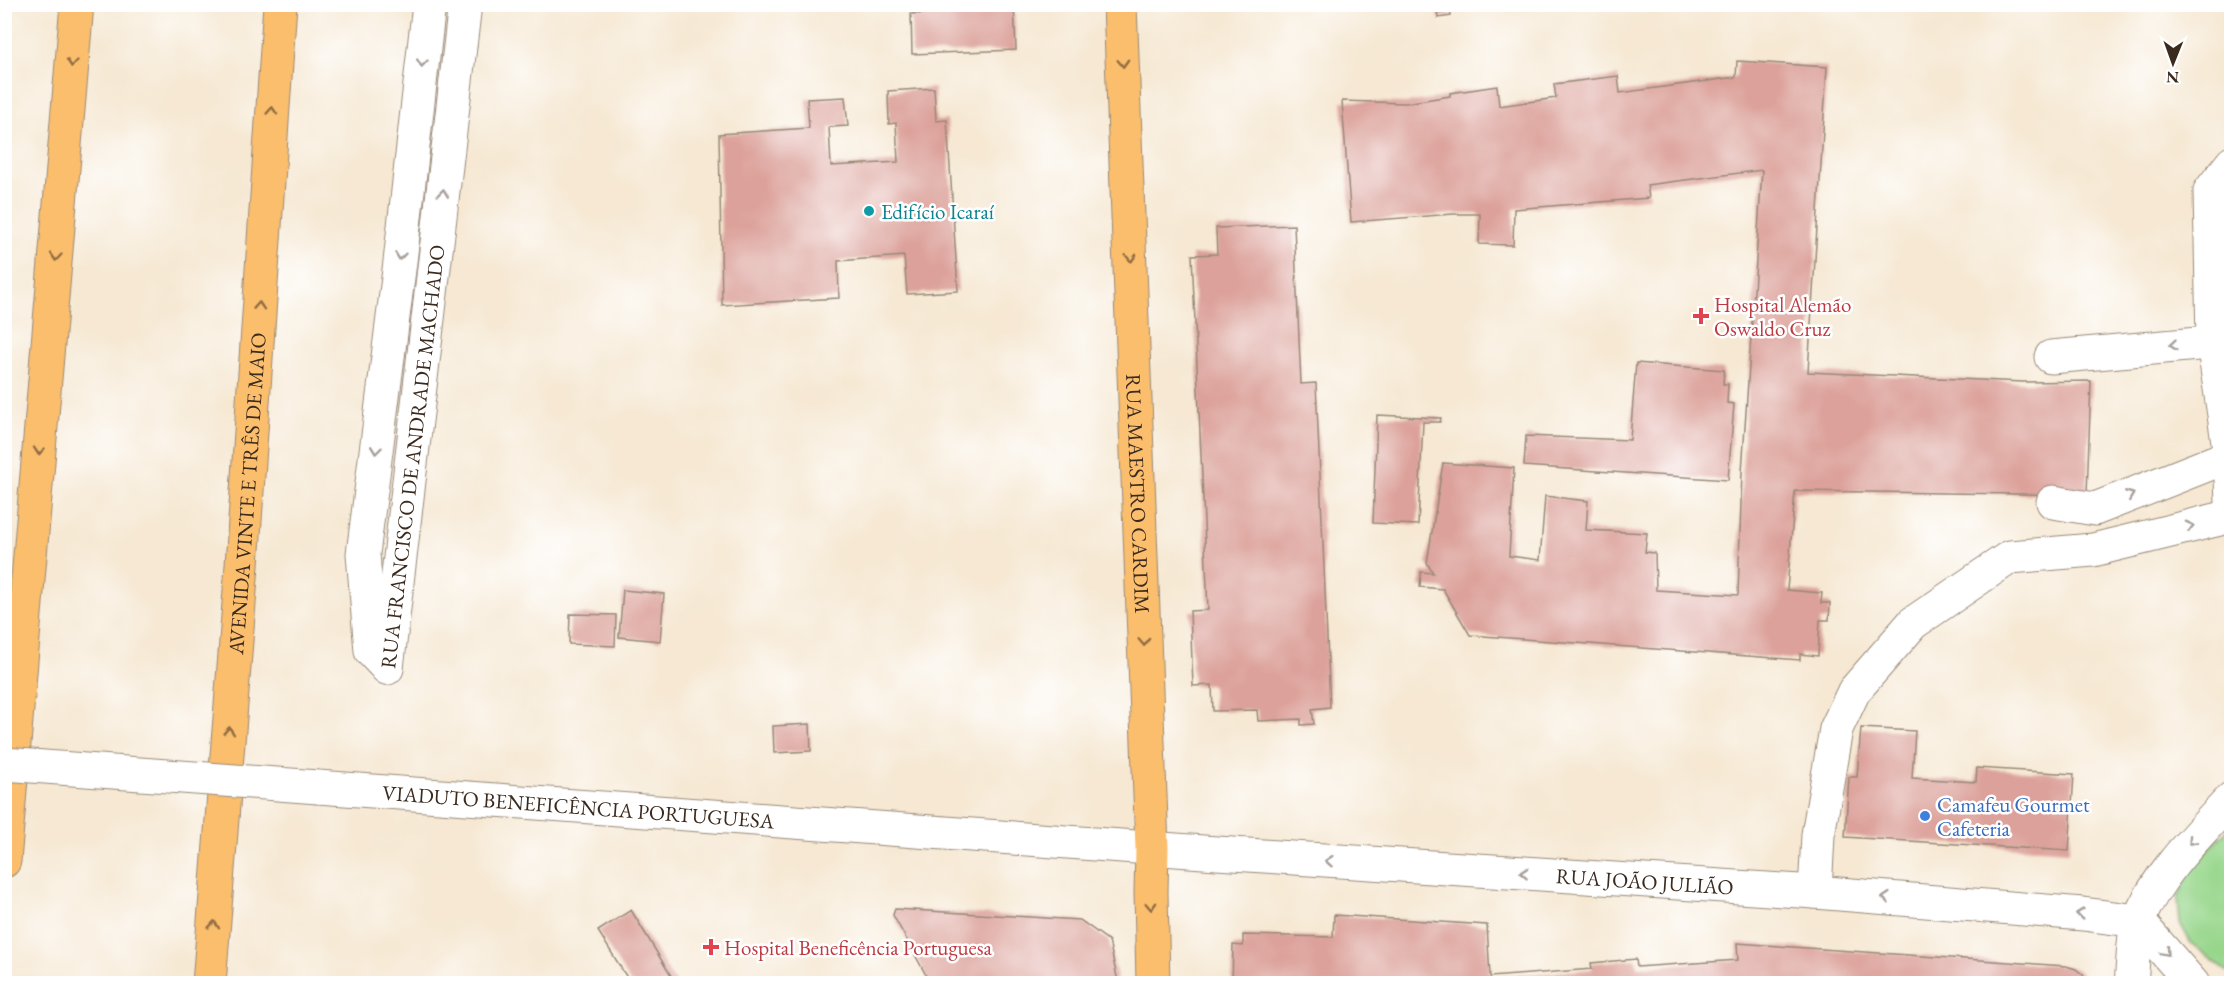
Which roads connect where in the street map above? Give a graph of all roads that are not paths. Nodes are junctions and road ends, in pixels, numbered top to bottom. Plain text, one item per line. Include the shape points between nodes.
1 (77, 4) edge
2 (280, 4) edge
3 (429, 4) edge
4 (465, 4) edge
5 (1120, 4) edge
6 (2232, 162) edge
7 (2222, 341) edge
8 (2051, 357) dead end
9 (2231, 455) edge
10 (2053, 502) dead end
11 (2232, 502) edge
12 (2095, 509) junction
13 (2232, 516) edge
14 (2093, 550) junction
15 (4, 764) edge
16 (2232, 798) edge
17 (1152, 848) junction
18 (4, 861) edge
19 (1815, 892) junction
20 (2138, 921) junction
21 (209, 984) edge
22 (1153, 984) edge
23 (2131, 984) edge
24 (2193, 984) edge

1 -> 18 main road
21 -> 2 main road, AVENIDA VINTE E TRÊS DE MAIO
3 -> 4 street, RUA FRANCISCO DE ANDRADE MACHADO via 363,554 371,651 387,668
5 -> 17 main road, RUA MAESTRO CARDIM
6 - 7 street via 2210,191
7 -> 8 street
7 - 9 street
9 - 11 street
12 -> 9 street
10 - 12 street
12 - 14 street
14 -> 13 street
14 - 19 street via 2010,557 1913,623 1854,691 1836,729 1818,835
15 - 17 street, VIADUTO BENEFICÊNCIA PORTUGUESA, bridge
16 -> 20 street via 2181,853
19 -> 17 street, RUA JOÃO JULIÃO
17 -> 22 main road, RUA MAESTRO CARDIM
20 -> 19 street, RUA JOÃO JULIÃO
20 - 23 street
20 -> 24 street

